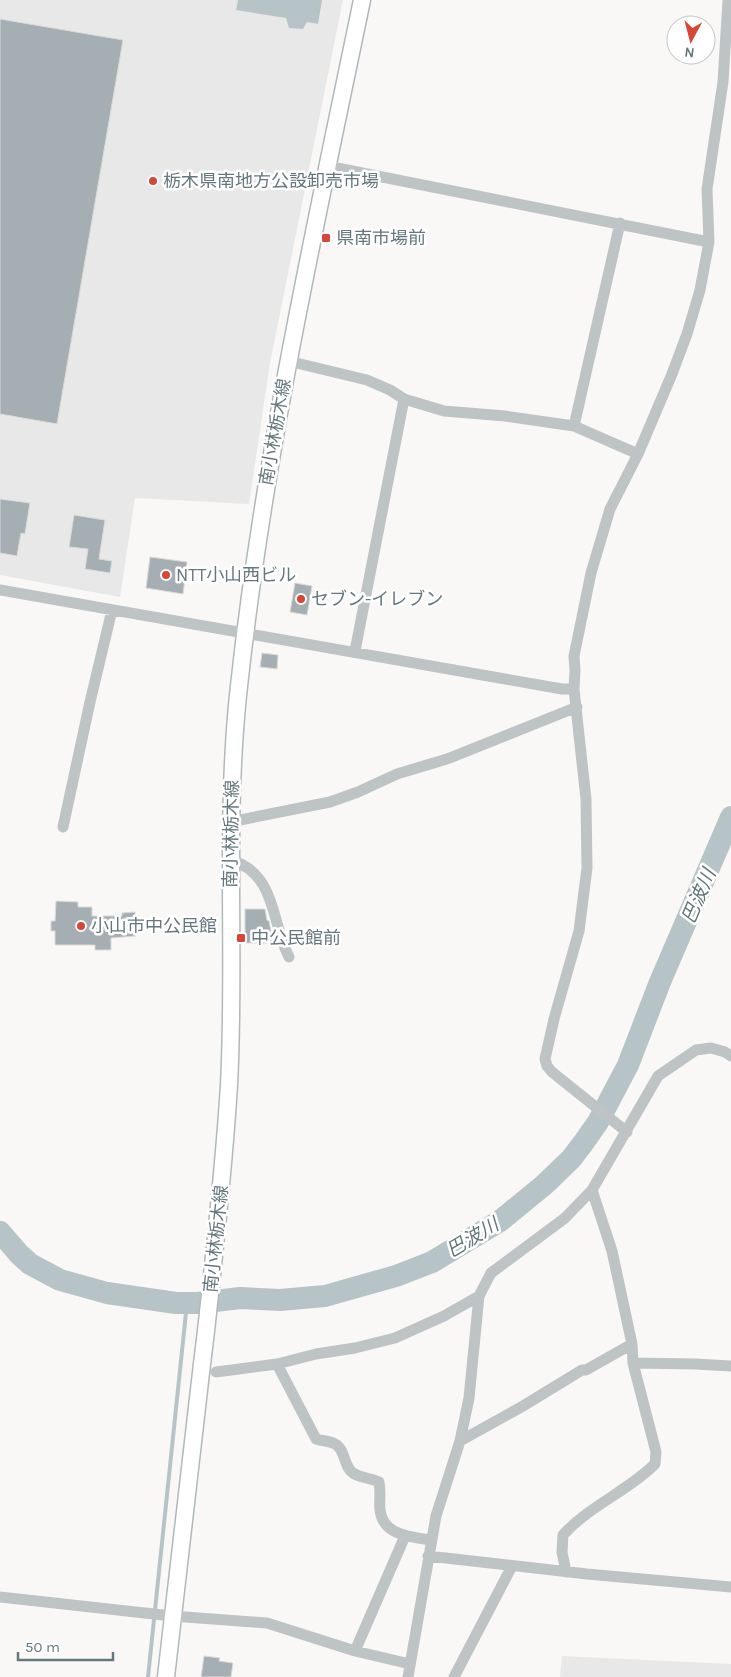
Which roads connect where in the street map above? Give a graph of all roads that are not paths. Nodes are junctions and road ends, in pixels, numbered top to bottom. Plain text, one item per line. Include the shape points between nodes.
1 (362, 0) edge
2 (728, 0) edge
3 (327, 166) junction
4 (620, 223) junction
5 (709, 242) junction
6 (288, 361) junction
7 (404, 398) junction
8 (574, 426) junction
9 (638, 454) junction
10 (0, 590) edge
11 (112, 610) junction
12 (245, 634) junction
13 (355, 651) junction
14 (574, 689) junction
15 (577, 707) junction
16 (230, 822) junction
17 (63, 828) dead end
18 (231, 860) junction
19 (289, 957) dead end
20 (731, 1056) edge
21 (624, 1130) junction
22 (592, 1190) junction
23 (479, 1296) junction
24 (632, 1344) junction
25 (633, 1363) junction
26 (277, 1364) junction
27 (731, 1366) edge
28 (208, 1374) junction
29 (460, 1441) junction
30 (405, 1536) junction
31 (431, 1540) junction
32 (428, 1556) junction
33 (512, 1566) junction
34 (566, 1572) junction
35 (731, 1588) edge
36 (0, 1597) edge
37 (172, 1616) junction
38 (355, 1651) junction
39 (410, 1664) junction
40 (166, 1677) edge
41 (408, 1677) edge
42 (454, 1677) edge

1 - 3 main road, 南小林栃木線
2 - 5 street via 723,82 707,189
3 - 4 street
3 - 6 main road, 南小林栃木線
4 - 5 street
4 - 8 street
5 - 9 street via 687,334
6 - 7 street via 367,380
6 - 12 main road, 南小林栃木線 via 259,529
7 - 8 street via 444,411
7 - 13 street
8 - 9 street
9 - 14 street via 610,510 590,573 574,656
10 - 11 street
11 - 12 street
11 - 17 street
12 - 13 street
12 - 16 main road, 南小林栃木線 via 234,739
13 - 14 street via 562,690
14 - 15 street
15 - 16 street via 330,802
15 - 21 street via 586,799 587,868 579,931 545,1059 552,1072
16 - 18 main road, 南小林栃木線
18 - 19 street via 248,868 267,892
18 - 28 main road, 南小林栃木線 via 229,1081 213,1266
20 - 21 street via 710,1048 696,1050 669,1067 658,1076
21 - 22 street
22 - 23 street via 565,1218 491,1273
22 - 24 street via 612,1251
23 - 26 street via 395,1338
23 - 29 street via 469,1398
24 - 25 street
24 - 29 street
25 - 27 street
25 - 34 street via 656,1452 655,1464 573,1524 563,1535
26 - 28 street
26 - 30 street via 316,1439 336,1444 342,1451 347,1468 355,1475 379,1482 380,1511 386,1525
28 - 37 main road, 南小林栃木線
29 - 31 street
30 - 31 street
30 - 38 street
31 - 32 street
32 - 33 street
32 - 39 street
33 - 34 street
33 - 42 street
34 - 35 street
36 - 37 street
37 - 38 street via 267,1623
37 - 40 main road, 南小林栃木線
38 - 39 street
39 - 41 street

